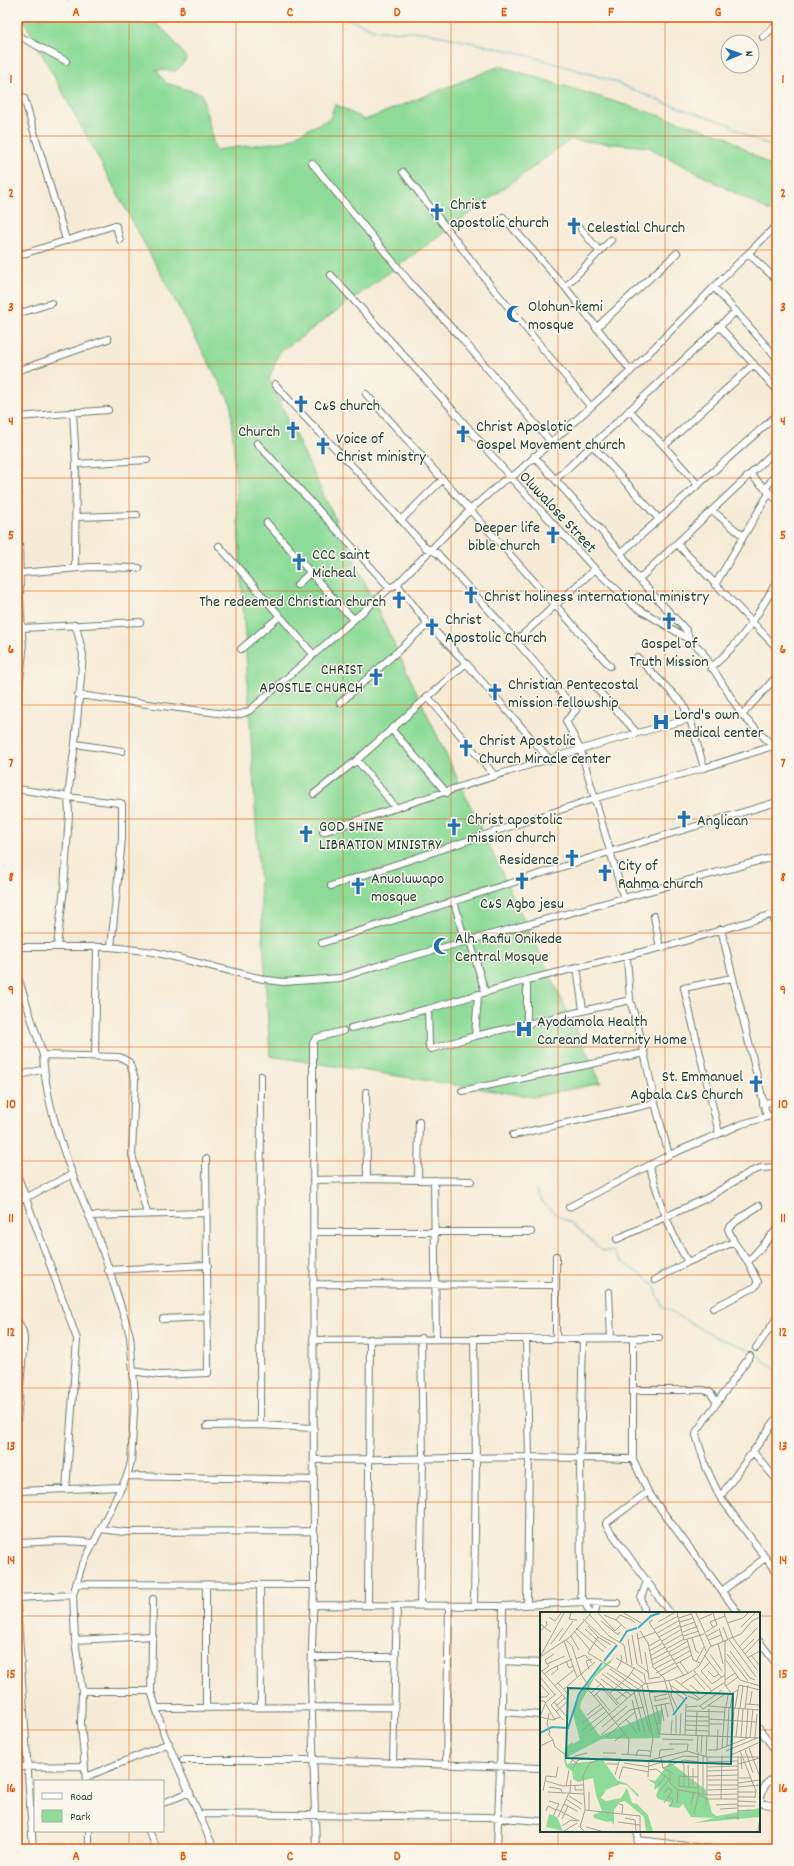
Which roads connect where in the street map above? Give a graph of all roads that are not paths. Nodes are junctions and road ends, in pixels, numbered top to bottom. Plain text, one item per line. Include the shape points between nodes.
1 (22, 17) edge
2 (17, 24) edge
3 (777, 24) edge
4 (17, 35) edge
5 (763, 37) dead end
6 (66, 61) dead end
7 (17, 93) edge
8 (312, 163) dead end
9 (403, 172) dead end
10 (503, 217) dead end
11 (777, 225) edge
12 (581, 229) dead end
13 (66, 240) junction
14 (120, 240) dead end
15 (611, 240) dead end
16 (600, 252) junction
17 (677, 253) dead end
18 (749, 254) junction
19 (17, 256) edge
20 (331, 275) dead end
21 (777, 280) edge
22 (564, 287) junction
23 (714, 287) junction
24 (52, 303) dead end
25 (736, 311) junction
26 (17, 314) edge
27 (719, 326) junction
28 (596, 328) junction
29 (108, 339) dead end
30 (777, 358) edge
31 (754, 364) junction
32 (17, 371) edge
33 (631, 371) junction
34 (275, 384) dead end
35 (777, 390) edge
36 (366, 394) dead end
37 (591, 407) junction
38 (108, 410) dead end
39 (628, 410) junction
40 (74, 412) junction
41 (777, 415) edge
42 (17, 417) edge
43 (17, 426) edge
44 (551, 442) junction
45 (257, 443) dead end
46 (592, 445) junction
47 (664, 446) junction
48 (777, 449) edge
49 (534, 456) junction
50 (148, 460) dead end
51 (76, 464) junction
52 (777, 473) edge
53 (751, 475) junction
54 (511, 478) junction
55 (444, 479) junction
56 (556, 479) junction
57 (698, 485) junction
58 (767, 491) junction
59 (777, 500) edge
60 (470, 510) junction
61 (713, 511) junction
62 (138, 515) dead end
63 (76, 517) junction
64 (659, 519) junction
65 (400, 520) junction
66 (268, 523) dead end
67 (743, 536) junction
68 (677, 544) junction
69 (220, 546) dead end
70 (431, 550) junction
71 (621, 553) junction
72 (75, 568) junction
73 (139, 568) dead end
74 (595, 569) junction
75 (311, 572) junction
76 (20, 573) junction
77 (640, 578) junction
78 (777, 581) edge
79 (397, 584) junction
80 (297, 585) dead end
81 (716, 586) junction
82 (390, 588) junction
83 (555, 606) junction
84 (19, 616) edge
85 (280, 616) junction
86 (354, 619) junction
87 (140, 622) dead end
88 (428, 624) junction
89 (753, 624) junction
90 (74, 625) junction
91 (22, 628) junction
92 (516, 640) junction
93 (690, 640) junction
94 (777, 648) edge
95 (240, 649) dead end
96 (313, 654) junction
97 (636, 657) dead end
98 (466, 663) junction
99 (610, 666) dead end
100 (711, 668) junction
101 (19, 672) edge
102 (777, 676) edge
103 (597, 689) dead end
104 (78, 695) junction
105 (427, 696) junction
106 (340, 703) dead end
107 (17, 708) edge
108 (742, 715) junction
109 (690, 719) junction
110 (391, 729) junction
111 (637, 733) junction
112 (75, 744) junction
113 (775, 748) edge
114 (122, 751) dead end
115 (581, 751) junction
116 (357, 760) junction
117 (550, 760) junction
118 (704, 768) junction
119 (495, 776) junction
120 (17, 789) edge
121 (447, 793) junction
122 (314, 794) dead end
123 (68, 796) junction
124 (596, 798) junction
125 (777, 802) edge
126 (396, 808) junction
127 (323, 832) dead end
128 (610, 852) junction
129 (777, 856) edge
130 (331, 886) dead end
131 (624, 899) junction
132 (454, 901) junction
133 (775, 913) edge
134 (654, 916) dead end
135 (721, 929) junction
136 (777, 934) edge
137 (468, 942) junction
138 (322, 943) dead end
139 (17, 946) edge
140 (57, 946) junction
141 (97, 947) junction
142 (111, 947) junction
143 (660, 948) junction
144 (627, 956) junction
145 (577, 967) junction
146 (17, 974) edge
147 (732, 978) junction
148 (527, 980) junction
149 (485, 992) junction
150 (478, 995) junction
151 (630, 1000) junction
152 (428, 1009) junction
153 (583, 1010) junction
154 (527, 1024) junction
155 (351, 1028) dead end
156 (343, 1031) dead end
157 (475, 1036) junction
158 (644, 1053) junction
159 (43, 1055) junction
160 (95, 1056) junction
161 (44, 1070) junction
162 (17, 1076) edge
163 (261, 1076) dead end
164 (462, 1091) dead end
165 (366, 1092) dead end
166 (777, 1100) edge
167 (655, 1103) junction
168 (764, 1104) junction
169 (777, 1114) edge
170 (767, 1117) junction
171 (419, 1121) dead end
172 (719, 1133) junction
173 (512, 1135) dead end
174 (669, 1155) junction
175 (206, 1159) dead end
176 (649, 1165) junction
177 (777, 1167) edge
178 (17, 1174) edge
179 (71, 1175) junction
180 (367, 1179) junction
181 (313, 1180) junction
182 (418, 1180) junction
183 (434, 1180) junction
184 (471, 1181) dead end
185 (27, 1197) junction
186 (17, 1200) edge
187 (759, 1206) dead end
188 (569, 1207) dead end
189 (206, 1213) junction
190 (147, 1214) junction
191 (89, 1216) junction
192 (665, 1217) junction
193 (777, 1229) edge
194 (435, 1231) junction
195 (314, 1232) junction
196 (531, 1232) dead end
197 (617, 1239) dead end
198 (734, 1242) junction
199 (556, 1256) dead end
200 (688, 1262) junction
201 (748, 1262) junction
202 (208, 1265) junction
203 (108, 1270) junction
204 (656, 1280) dead end
205 (313, 1284) junction
206 (435, 1285) junction
207 (555, 1285) junction
208 (609, 1292) dead end
209 (713, 1308) dead end
210 (208, 1317) junction
211 (17, 1318) edge
212 (777, 1318) edge
213 (162, 1319) dead end
214 (556, 1337) junction
215 (421, 1338) junction
216 (436, 1338) junction
217 (583, 1338) junction
218 (611, 1338) junction
219 (633, 1338) junction
220 (659, 1338) dead end
221 (370, 1339) junction
222 (474, 1339) junction
223 (526, 1339) junction
224 (313, 1340) junction
225 (756, 1348) dead end
226 (750, 1356) dead end
227 (133, 1371) junction
228 (634, 1390) junction
229 (717, 1403) junction
230 (777, 1418) edge
231 (17, 1422) edge
232 (207, 1426) dead end
233 (260, 1426) junction
234 (313, 1428) junction
235 (753, 1452) junction
236 (529, 1457) junction
237 (369, 1458) junction
238 (476, 1458) junction
239 (580, 1458) junction
240 (423, 1459) junction
241 (633, 1459) junction
242 (314, 1460) junction
243 (127, 1476) junction
244 (314, 1480) junction
245 (777, 1480) edge
246 (121, 1487) junction
247 (66, 1490) junction
248 (17, 1491) edge
249 (648, 1492) junction
250 (720, 1497) junction
251 (101, 1530) junction
252 (314, 1531) junction
253 (17, 1544) edge
254 (92, 1544) junction
255 (765, 1558) junction
256 (777, 1573) edge
257 (647, 1581) junction
258 (76, 1584) junction
259 (206, 1585) junction
260 (260, 1585) junction
261 (314, 1585) junction
262 (722, 1591) junction
263 (73, 1595) junction
264 (17, 1598) edge
265 (153, 1599) dead end
266 (583, 1602) junction
267 (617, 1603) dead end
268 (368, 1604) junction
269 (527, 1604) junction
270 (597, 1604) junction
271 (17, 1605) edge
272 (314, 1605) junction
273 (397, 1605) junction
274 (420, 1605) junction
275 (449, 1606) junction
276 (474, 1606) junction
277 (503, 1606) junction
278 (589, 1612) edge
279 (595, 1612) edge
280 (646, 1612) edge
281 (669, 1612) edge
282 (737, 1612) edge
283 (153, 1636) junction
284 (75, 1640) junction
285 (760, 1642) edge
286 (312, 1657) junction
287 (396, 1657) junction
288 (502, 1661) junction
289 (540, 1663) edge
290 (777, 1665) edge
291 (82, 1691) junction
292 (151, 1691) junction
293 (206, 1707) junction
294 (261, 1707) junction
295 (312, 1707) junction
296 (394, 1707) junction
297 (156, 1708) junction
298 (502, 1712) junction
299 (540, 1715) edge
300 (760, 1729) edge
301 (168, 1743) junction
302 (777, 1753) edge
303 (183, 1760) dead end
304 (314, 1760) junction
305 (393, 1762) junction
306 (446, 1764) junction
307 (85, 1766) junction
308 (500, 1766) junction
309 (17, 1767) edge
310 (28, 1767) junction
311 (540, 1768) edge
312 (777, 1777) edge
313 (86, 1779) edge
314 (190, 1792) junction
315 (760, 1799) edge
316 (760, 1802) edge
317 (164, 1803) edge
318 (777, 1807) edge
319 (200, 1814) junction
320 (316, 1814) junction
321 (498, 1818) junction
322 (540, 1821) edge
323 (89, 1832) edge
324 (149, 1832) edge
325 (638, 1832) edge
326 (638, 1840) junction
327 (91, 1848) edge
328 (33, 1849) edge
329 (157, 1849) edge
330 (214, 1849) edge
331 (316, 1849) edge
332 (497, 1849) edge
333 (637, 1849) edge
334 (712, 1849) edge

1 - 2 street
3 - 5 street
4 - 6 street
7 - 13 street via 24,98
8 - 44 street via 412,285
9 - 37 street via 491,286
10 - 22 street
11 - 18 street
12 - 16 street
13 - 14 street via 114,225
13 - 19 street
15 - 16 street
16 - 22 street
17 - 28 street
18 - 21 street
18 - 23 street
20 - 54 street, Oluwalose Street
22 - 28 street
23 - 25 street
23 - 33 street
24 - 26 street
25 - 27 street
25 - 30 street
27 - 31 street
27 - 39 street
28 - 33 street
29 - 32 street
31 - 35 street
31 - 47 street
33 - 37 street
34 - 65 street via 355,468
36 - 55 street
37 - 44 street
38 - 40 street
39 - 46 street
39 - 47 street
40 - 42 street
40 - 51 street
41 - 57 street
43 - 76 street
44 - 49 street
45 - 82 street
46 - 56 street
46 - 64 street
47 - 57 street
48 - 53 street
49 - 54 street
49 - 56 street
50 - 51 street
51 - 63 street
52 - 58 street
53 - 58 street
53 - 61 street
54 - 60 street via 503,481
54 - 74 street, Oluwalose Street
55 - 60 street
55 - 65 street
56 - 71 street
57 - 64 street
58 - 59 street
58 - 67 street
60 - 70 street
60 - 83 street
61 - 67 street
61 - 68 street
62 - 63 street
63 - 72 street
64 - 71 street
65 - 70 street via 426,548
66 - 75 street
67 - 81 street
68 - 77 street
68 - 81 street
69 - 85 street
70 - 79 street
70 - 92 street via 437,553
71 - 77 street via 631,570
72 - 73 street
72 - 76 street
74 - 83 street
74 - 93 street, Oluwalose Street via 634,606
75 - 80 street
75 - 86 street
76 - 84 street
77 - 93 street via 686,630
78 - 89 street
79 - 82 street
79 - 88 street
81 - 89 street
82 - 86 street
83 - 92 street
83 - 99 street
84 - 91 street
85 - 95 street
85 - 96 street
86 - 96 street
87 - 90 street
88 - 98 street
88 - 106 street
89 - 94 street
89 - 100 street via 731,651
90 - 91 street
90 - 104 street via 83,655
91 - 101 street via 23,651
92 - 115 street via 576,710 566,721
93 - 100 street, Oluwalose Street via 702,651
96 - 104 street via 261,701 241,714
97 - 109 street via 683,704
98 - 105 street
98 - 117 street
100 - 108 street, Oluwalose Street
101 - 107 street
102 - 108 street
103 - 111 street
104 - 112 street
105 - 110 street
105 - 119 street
108 - 113 street, Oluwalose Street
109 - 111 street
109 - 118 street
110 - 116 street
110 - 121 street
111 - 115 street
112 - 114 street
112 - 123 street
113 - 118 street
115 - 117 street
115 - 124 street
116 - 122 street
116 - 126 street
117 - 119 street
118 - 124 street
119 - 121 street
120 - 123 street
121 - 126 street
123 - 140 street via 64,888
123 - 142 street via 120,803 124,807
124 - 128 street
124 - 130 street
125 - 128 street
126 - 127 street
128 - 131 street
128 - 132 street
129 - 131 street
131 - 137 street
132 - 137 street
132 - 138 street
133 - 135 street
133 - 136 street
134 - 143 street
135 - 143 street
135 - 147 street
137 - 142 street via 340,978 283,982 154,952
137 - 149 street
139 - 140 street
140 - 141 street
141 - 142 street
141 - 160 street
143 - 144 street
144 - 145 street
144 - 151 street
145 - 148 street
145 - 153 street
146 - 159 street
147 - 168 street
147 - 172 street via 684,988
148 - 149 street
148 - 154 street
149 - 150 street
150 - 152 street
150 - 157 street
151 - 153 street
151 - 158 street
152 - 155 street
152 - 157 street via 430,1048
153 - 154 street
154 - 157 street
156 - 181 street via 316,1038 314,1042
158 - 164 street
158 - 167 street
159 - 160 street
159 - 161 street
160 - 190 street via 126,1059 132,1068 132,1155
161 - 162 street
161 - 179 street via 54,1117
163 - 233 street
165 - 180 street
166 - 168 street
167 - 173 street
167 - 174 street
168 - 170 street
169 - 170 street
170 - 172 street
171 - 182 street
172 - 174 street
174 - 176 street
175 - 189 street
176 - 188 street
176 - 192 street
177 - 192 street via 750,1172 707,1198
178 - 185 street
179 - 185 street
179 - 191 street
180 - 181 street
180 - 182 street
181 - 195 street
182 - 183 street
183 - 184 street
183 - 194 street
185 - 186 street
185 - 247 street via 77,1339
187 - 198 street via 730,1228 728,1232
189 - 190 street
189 - 202 street
190 - 191 street
191 - 203 street
192 - 197 street
192 - 200 street
193 - 201 street
194 - 195 street
194 - 196 street
194 - 206 street
195 - 205 street
198 - 200 street
198 - 201 street
199 - 207 street
200 - 204 street
201 - 209 street via 759,1280 755,1287
202 - 203 street
202 - 210 street
203 - 227 street via 130,1336
205 - 206 street
205 - 224 street
206 - 207 street
206 - 216 street
207 - 214 street
208 - 218 street
210 - 213 street
210 - 227 street via 208,1373 159,1375
211 - 231 street via 24,1340
212 - 225 street
214 - 217 street
214 - 223 street
215 - 216 street
215 - 221 street
215 - 240 street
216 - 222 street
217 - 218 street
217 - 239 street
218 - 219 street
219 - 220 street
219 - 228 street
221 - 224 street
221 - 237 street
222 - 223 street
222 - 238 street
223 - 236 street
224 - 234 street
226 - 229 street
227 - 243 street via 134,1425
228 - 229 street via 704,1390 710,1392
228 - 241 street
229 - 250 street via 696,1433 706,1467
230 - 235 street
232 - 233 street
233 - 234 street
234 - 242 street
235 - 245 street
235 - 250 street
236 - 238 street
236 - 239 street
236 - 269 street
237 - 240 street
237 - 242 street
237 - 268 street
238 - 240 street
238 - 276 street
239 - 241 street
239 - 266 street
240 - 274 street
241 - 249 street
242 - 244 street
243 - 244 street
243 - 246 street
244 - 252 street
246 - 247 street
246 - 251 street
247 - 248 street
249 - 257 street via 606,1523
249 - 262 street
250 - 255 street
251 - 252 street
251 - 254 street
252 - 261 street
253 - 254 street via 64,1541
254 - 258 street
255 - 256 street
255 - 262 street
257 - 280 street via 641,1598
257 - 281 street
258 - 259 street
258 - 263 street
259 - 260 street
259 - 293 street
260 - 261 street
260 - 294 street
261 - 272 street
262 - 282 street
263 - 264 street
263 - 284 street
265 - 283 street
266 - 269 street
266 - 270 street
266 - 278 street
267 - 270 street
268 - 272 street
268 - 273 street
269 - 277 street
270 - 279 street
271 - 310 street
272 - 286 street
273 - 274 street
273 - 287 street
274 - 275 street
275 - 276 street
275 - 306 street
276 - 277 street
277 - 288 street
283 - 284 street
283 - 292 street
284 - 291 street
285 - 290 street
286 - 287 street
286 - 295 street
287 - 296 street
288 - 289 street
288 - 298 street
291 - 292 street
291 - 307 street via 81,1723
292 - 297 street
293 - 294 street
293 - 297 street
294 - 295 street
295 - 296 street
295 - 304 street
296 - 305 street
297 - 301 street
298 - 299 street
298 - 308 street
300 - 302 street
301 - 313 street
301 - 314 street
303 - 304 street
304 - 305 street
304 - 320 street
305 - 306 street
306 - 308 street
307 - 310 street
307 - 313 street
308 - 311 street
308 - 321 street
309 - 310 street
310 - 328 street
312 - 315 street via 769,1779 764,1785
314 - 317 street
314 - 319 street
316 - 318 street
319 - 320 street
319 - 330 street
320 - 321 street
320 - 331 street
321 - 322 street
321 - 332 street
323 - 327 street
324 - 329 street
325 - 326 street
326 - 333 street
326 - 334 street

